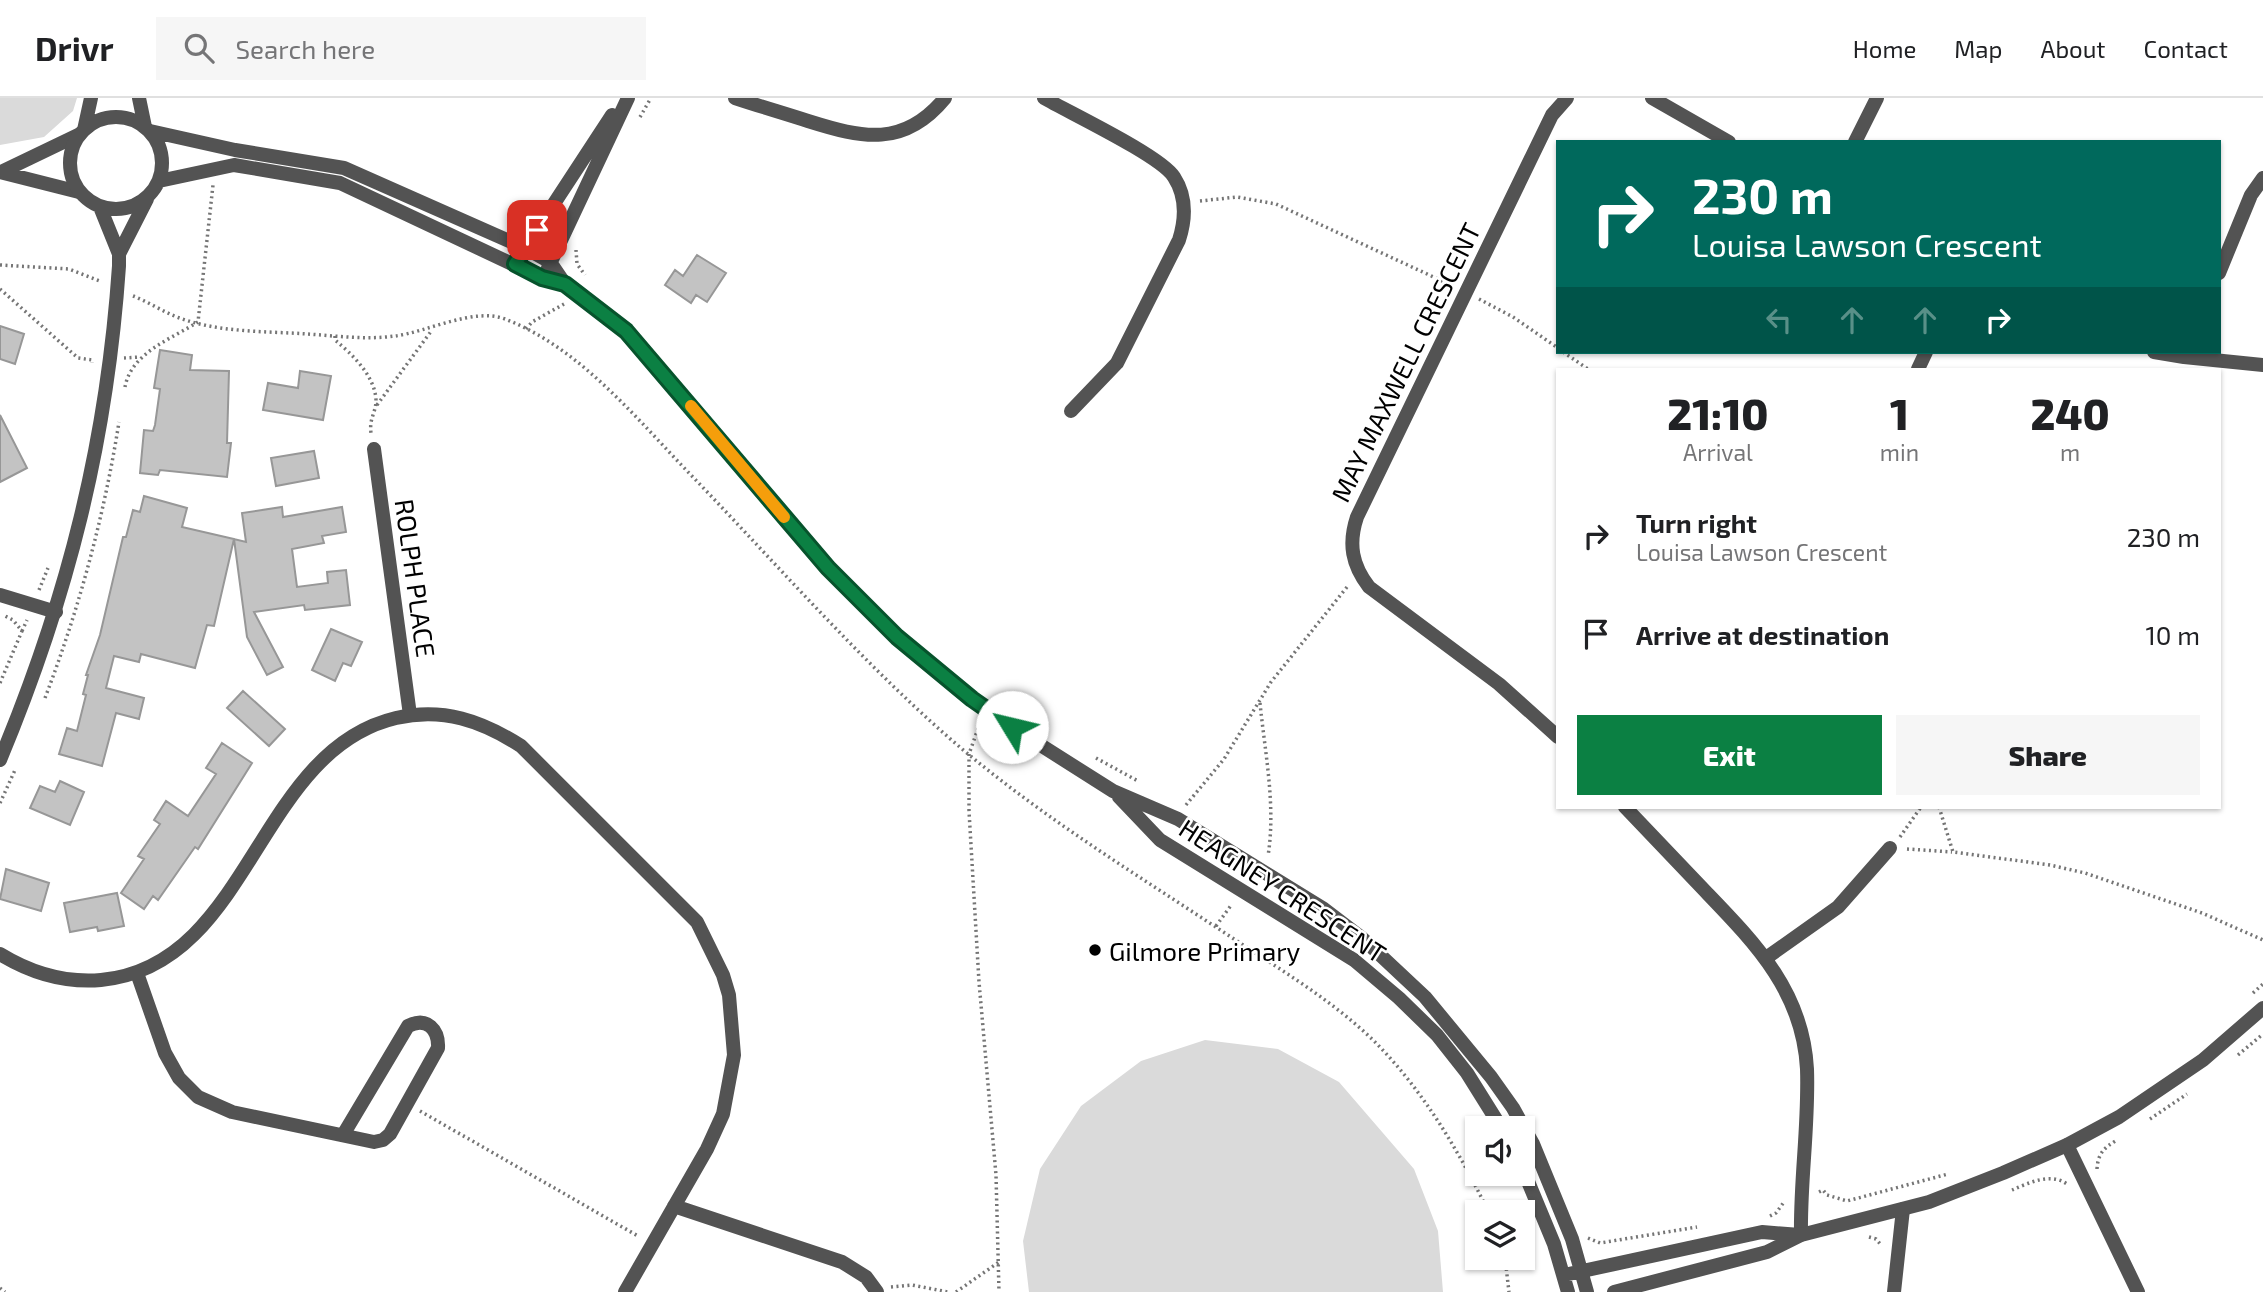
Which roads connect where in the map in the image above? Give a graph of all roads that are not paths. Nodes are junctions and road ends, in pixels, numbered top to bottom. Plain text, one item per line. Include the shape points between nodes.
1 (91, 98) edge
2 (138, 98) edge
3 (626, 98) edge
4 (735, 98) edge
5 (945, 98) edge
6 (1044, 98) edge
7 (1567, 98) edge
8 (1652, 98) edge
9 (1877, 98) edge
10 (147, 129) junction
11 (81, 132) junction
12 (1726, 140) edge
13 (1857, 140) edge
14 (277, 165) junction
15 (1, 172) edge
16 (2263, 178) edge
17 (159, 181) junction
18 (79, 192) junction
19 (148, 198) junction
20 (100, 207) junction
21 (525, 248) junction
22 (119, 260) junction
23 (550, 262) junction
24 (515, 264) junction
25 (2221, 268) edge
26 (542, 278) junction
27 (565, 284) junction
28 (2185, 355) edge
29 (2263, 365) edge
30 (1071, 411) dead end
31 (374, 449) road end
32 (0, 595) edge
33 (56, 612) junction
34 (410, 715) junction
35 (1556, 735) edge
36 (0, 760) edge
37 (1113, 791) junction
38 (1627, 809) edge
39 (1890, 848) road end
40 (1369, 944) junction
41 (0, 954) edge
42 (1766, 958) junction
43 (1354, 960) junction
44 (137, 973) junction
45 (2263, 1008) edge
46 (1449, 1024) junction
47 (1437, 1035) junction
48 (1494, 1116) edge
49 (343, 1135) junction
50 (2067, 1145) junction
51 (1532, 1186) edge
52 (674, 1206) junction
53 (1903, 1209) junction
54 (1801, 1235) junction
55 (1581, 1270) junction
56 (1564, 1275) junction
57 (876, 1291) edge
58 (625, 1292) edge
59 (1568, 1292) edge
60 (1587, 1292) edge
61 (1614, 1292) edge
62 (1894, 1292) edge
63 (2138, 1292) edge

1 - 11 street
2 - 10 street
3 - 21 street
3 - 23 street
4 - 5 street via 872,137 910,128
6 - 30 street via 1154,159 1173,174 1185,206 1179,240 1116,363
7 - 35 street, MAY MAXWELL CRESCENT via 1552,115 1352,533 1353,559 1369,587 1499,684
8 - 12 street
9 - 13 street
10 - 11 street via 131,119 114,117 97,120
10 - 14 street, HEAGNEY CRESCENT
10 - 17 street via 159,146 163,163
11 - 15 street
11 - 18 street via 70,154 70,174
14 - 17 street, HEAGNEY CRESCENT via 234,165
14 - 21 street, HEAGNEY CRESCENT via 344,168
14 - 24 street, HEAGNEY CRESCENT via 340,183
15 - 18 street
16 - 25 street via 2251,195
17 - 19 street
18 - 20 street
19 - 20 street via 118,210
19 - 22 street
20 - 22 street
21 - 23 street, HEAGNEY CRESCENT
21 - 24 street
22 - 33 street via 97,447
23 - 26 street
23 - 27 street, HEAGNEY CRESCENT
24 - 26 street, HEAGNEY CRESCENT
26 - 27 street, HEAGNEY CRESCENT
27 - 37 street, HEAGNEY CRESCENT via 626,331 828,568 897,637 989,711
28 - 29 street
31 - 34 street, ROLPH PLACE
32 - 33 street
33 - 36 street
34 - 44 street via 376,723 344,740 315,765 201,928 165,960
34 - 52 street via 460,717 492,727 521,746 672,894 707,939 729,995 734,1055 723,1114
37 - 40 street, HEAGNEY CRESCENT via 1178,819 1324,909
37 - 43 street, HEAGNEY CRESCENT via 1160,840
38 - 42 street
39 - 42 street via 1838,907
40 - 43 street
40 - 46 street, HEAGNEY CRESCENT
41 - 44 street via 44,975 82,981
42 - 54 street via 1786,990 1800,1027 1807,1066
43 - 47 street, HEAGNEY CRESCENT
44 - 49 street via 165,1053 179,1078 198,1097 232,1112
45 - 50 street via 2167,1087
46 - 47 street
46 - 55 street, HEAGNEY CRESCENT via 1506,1098 1533,1144
47 - 48 street, HEAGNEY CRESCENT
49 - 49 street via 403,1033 414,1023 427,1023 435,1029 438,1048 383,1140
50 - 53 street via 1954,1194
50 - 63 street
51 - 56 street
52 - 57 street via 842,1262 866,1277
52 - 58 street
53 - 54 street
53 - 62 street
54 - 55 street via 1762,1232
54 - 61 street via 1767,1252
55 - 56 street
55 - 60 street, HEAGNEY CRESCENT
56 - 59 street

